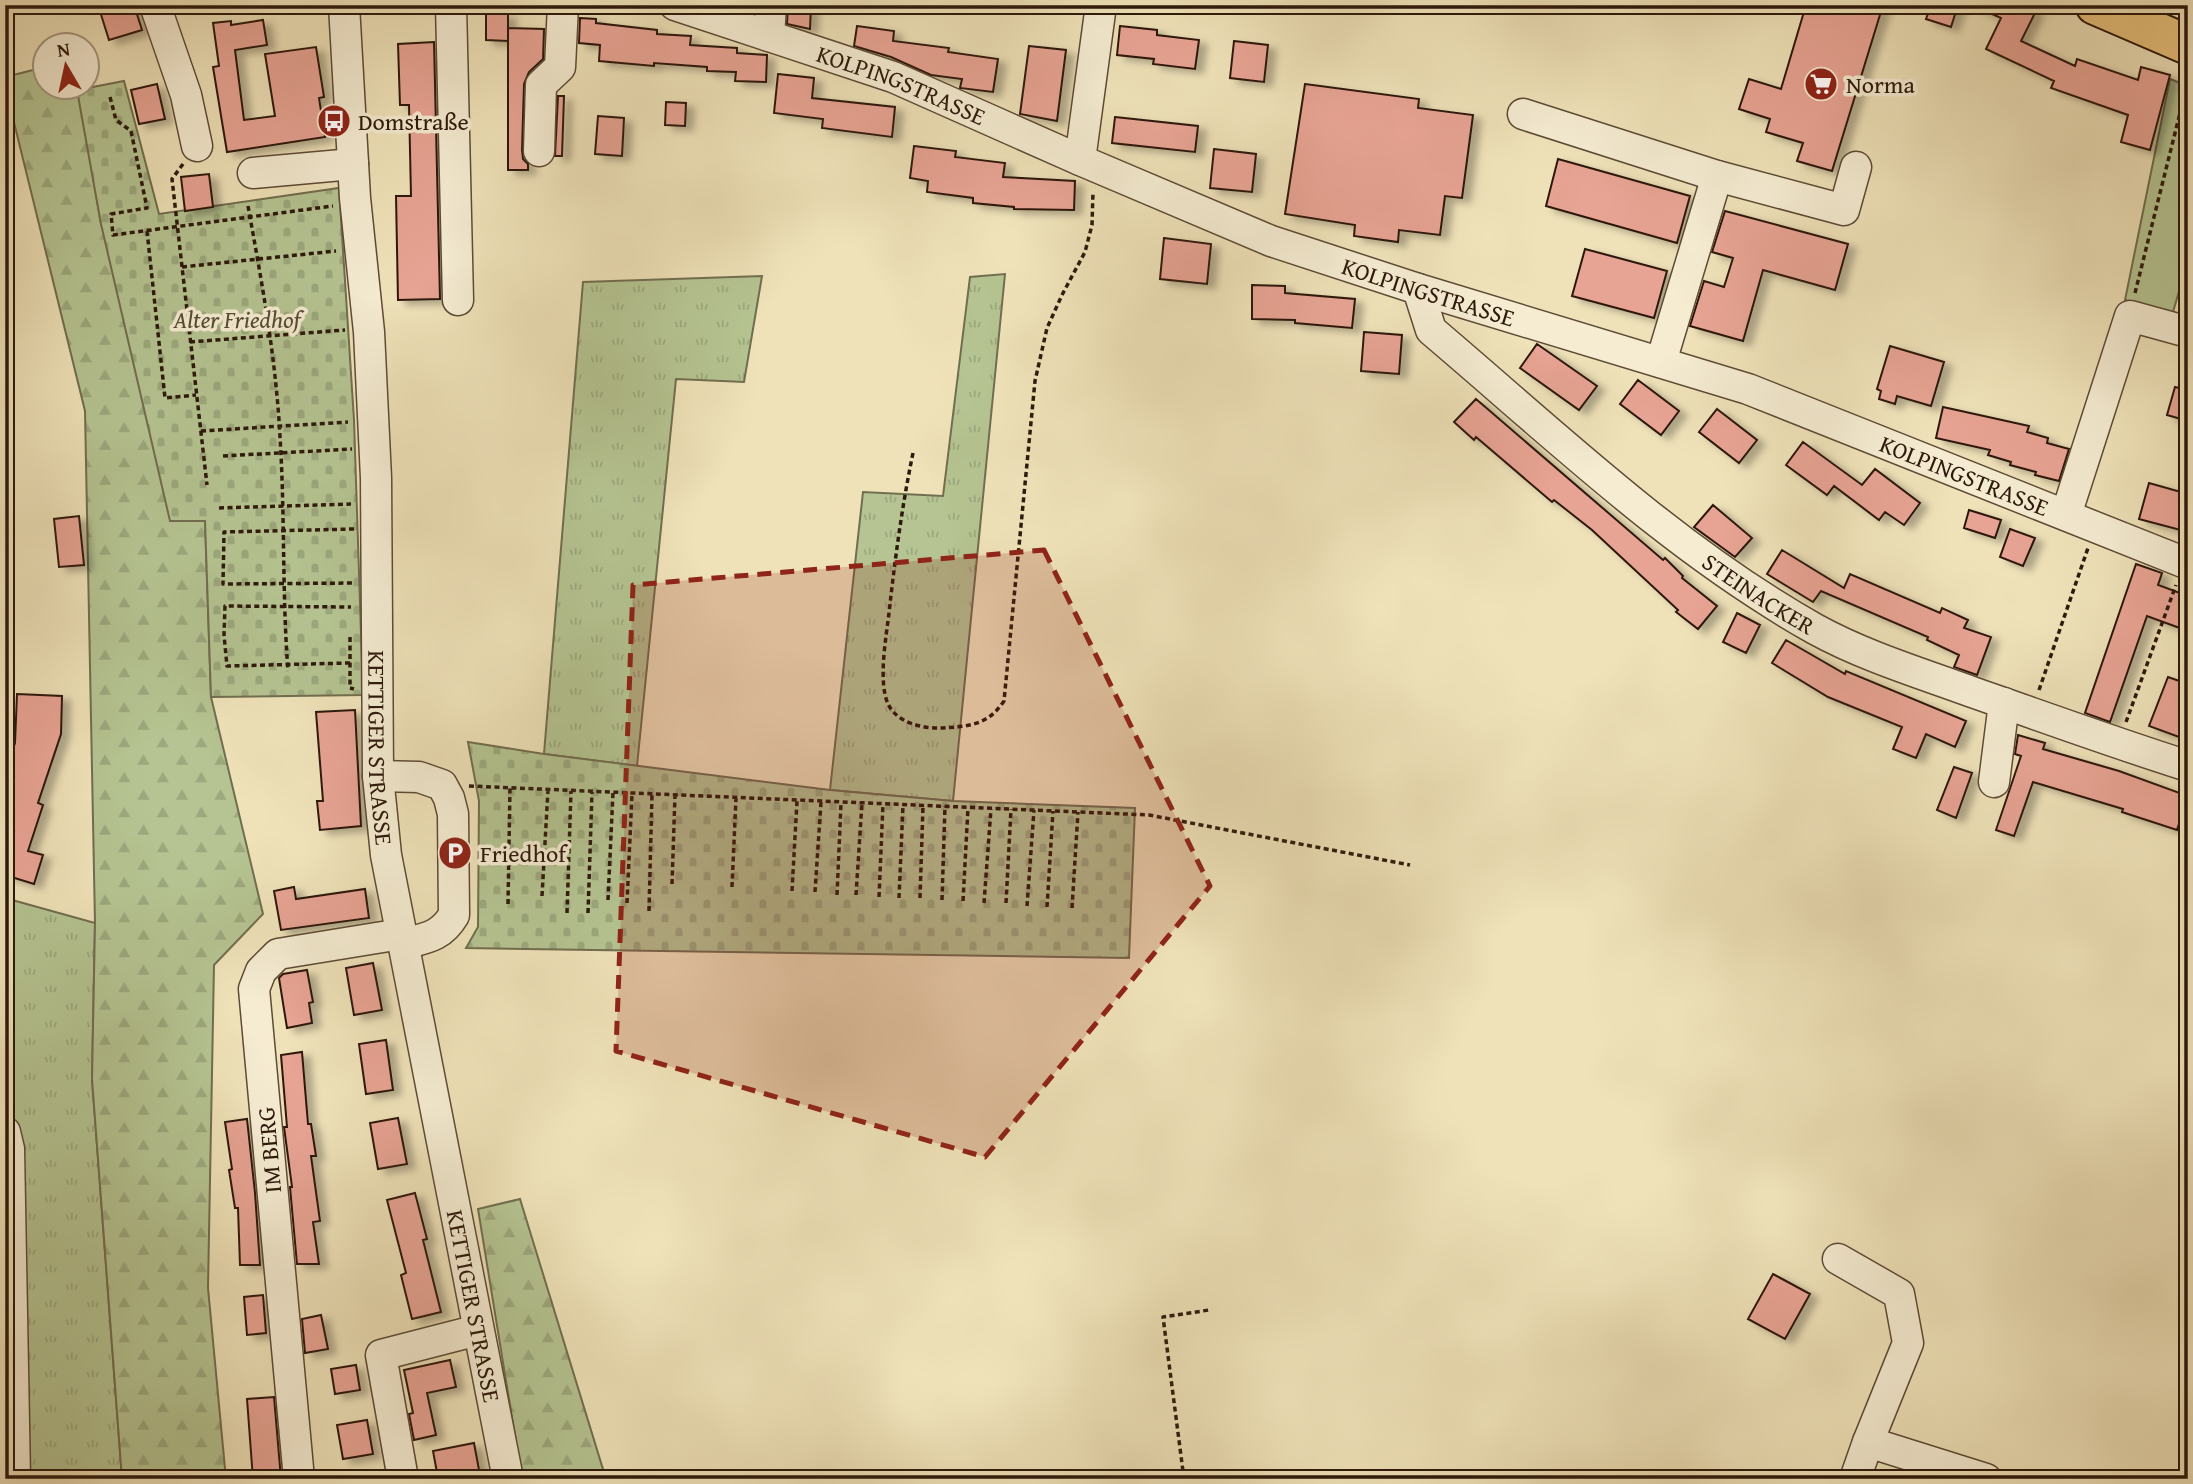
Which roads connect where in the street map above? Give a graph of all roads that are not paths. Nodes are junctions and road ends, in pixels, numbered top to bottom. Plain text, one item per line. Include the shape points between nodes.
1 (155, 5) edge
2 (344, 5) edge
3 (451, 5) edge
4 (563, 5) edge
5 (675, 5) edge
6 (771, 5) edge
7 (1101, 5) edge
8 (2095, 5) edge
9 (769, 36) junction
10 (2188, 45) edge
11 (1523, 114) dead end
12 (197, 146) road end
13 (539, 151) dead end
14 (1087, 163) junction
15 (353, 164) junction
16 (1856, 167) dead end
17 (253, 173) dead end
18 (1717, 176) junction
19 (1418, 289) junction
20 (458, 300) dead end
21 (2188, 331) edge
22 (1661, 362) junction
23 (2066, 515) junction
24 (2186, 563) edge
25 (2017, 708) junction
26 (2188, 766) edge
27 (378, 776) junction
28 (1994, 782) dead end
29 (402, 939) junction
30 (5, 1132) edge
31 (1838, 1259) dead end
32 (478, 1330) junction
33 (1868, 1442) junction
34 (15, 1479) edge
35 (299, 1479) edge
36 (403, 1479) edge
37 (508, 1479) edge
38 (1855, 1479) edge
39 (1986, 1479) edge

1 - 12 street via 186,95
2 - 15 street, KETTIGER STRASSE
3 - 20 street
4 - 13 street via 560,67 541,85
5 - 9 street, KOLPINGSTRASSE
6 - 9 street
7 - 14 street
8 - 10 main road
9 - 14 street, KOLPINGSTRASSE via 893,77
11 - 18 street
14 - 19 street, KOLPINGSTRASSE via 1270,241
15 - 17 street
15 - 27 street, KETTIGER STRASSE via 369,332 376,478
16 - 18 street via 1844,210
18 - 22 street
19 - 22 street, KOLPINGSTRASSE
19 - 25 street, STEINACKER via 1432,330 1662,527 1736,580 1817,630
21 - 23 street via 2130,316
22 - 23 street, KOLPINGSTRASSE via 1748,389
23 - 24 street, KOLPINGSTRASSE
25 - 26 street, STEINACKER
25 - 28 street
27 - 29 street, KETTIGER STRASSE via 386,855
27 - 29 street, IM BERG via 419,777 442,785 453,814 454,915 446,929 430,937
29 - 32 street, KETTIGER STRASSE
29 - 35 street, IM BERG via 278,954 261,971 254,989
30 - 34 street via 9,1149
31 - 33 street via 1899,1294 1908,1343
32 - 36 street via 381,1355
32 - 37 street, KETTIGER STRASSE
33 - 38 street
33 - 39 street

